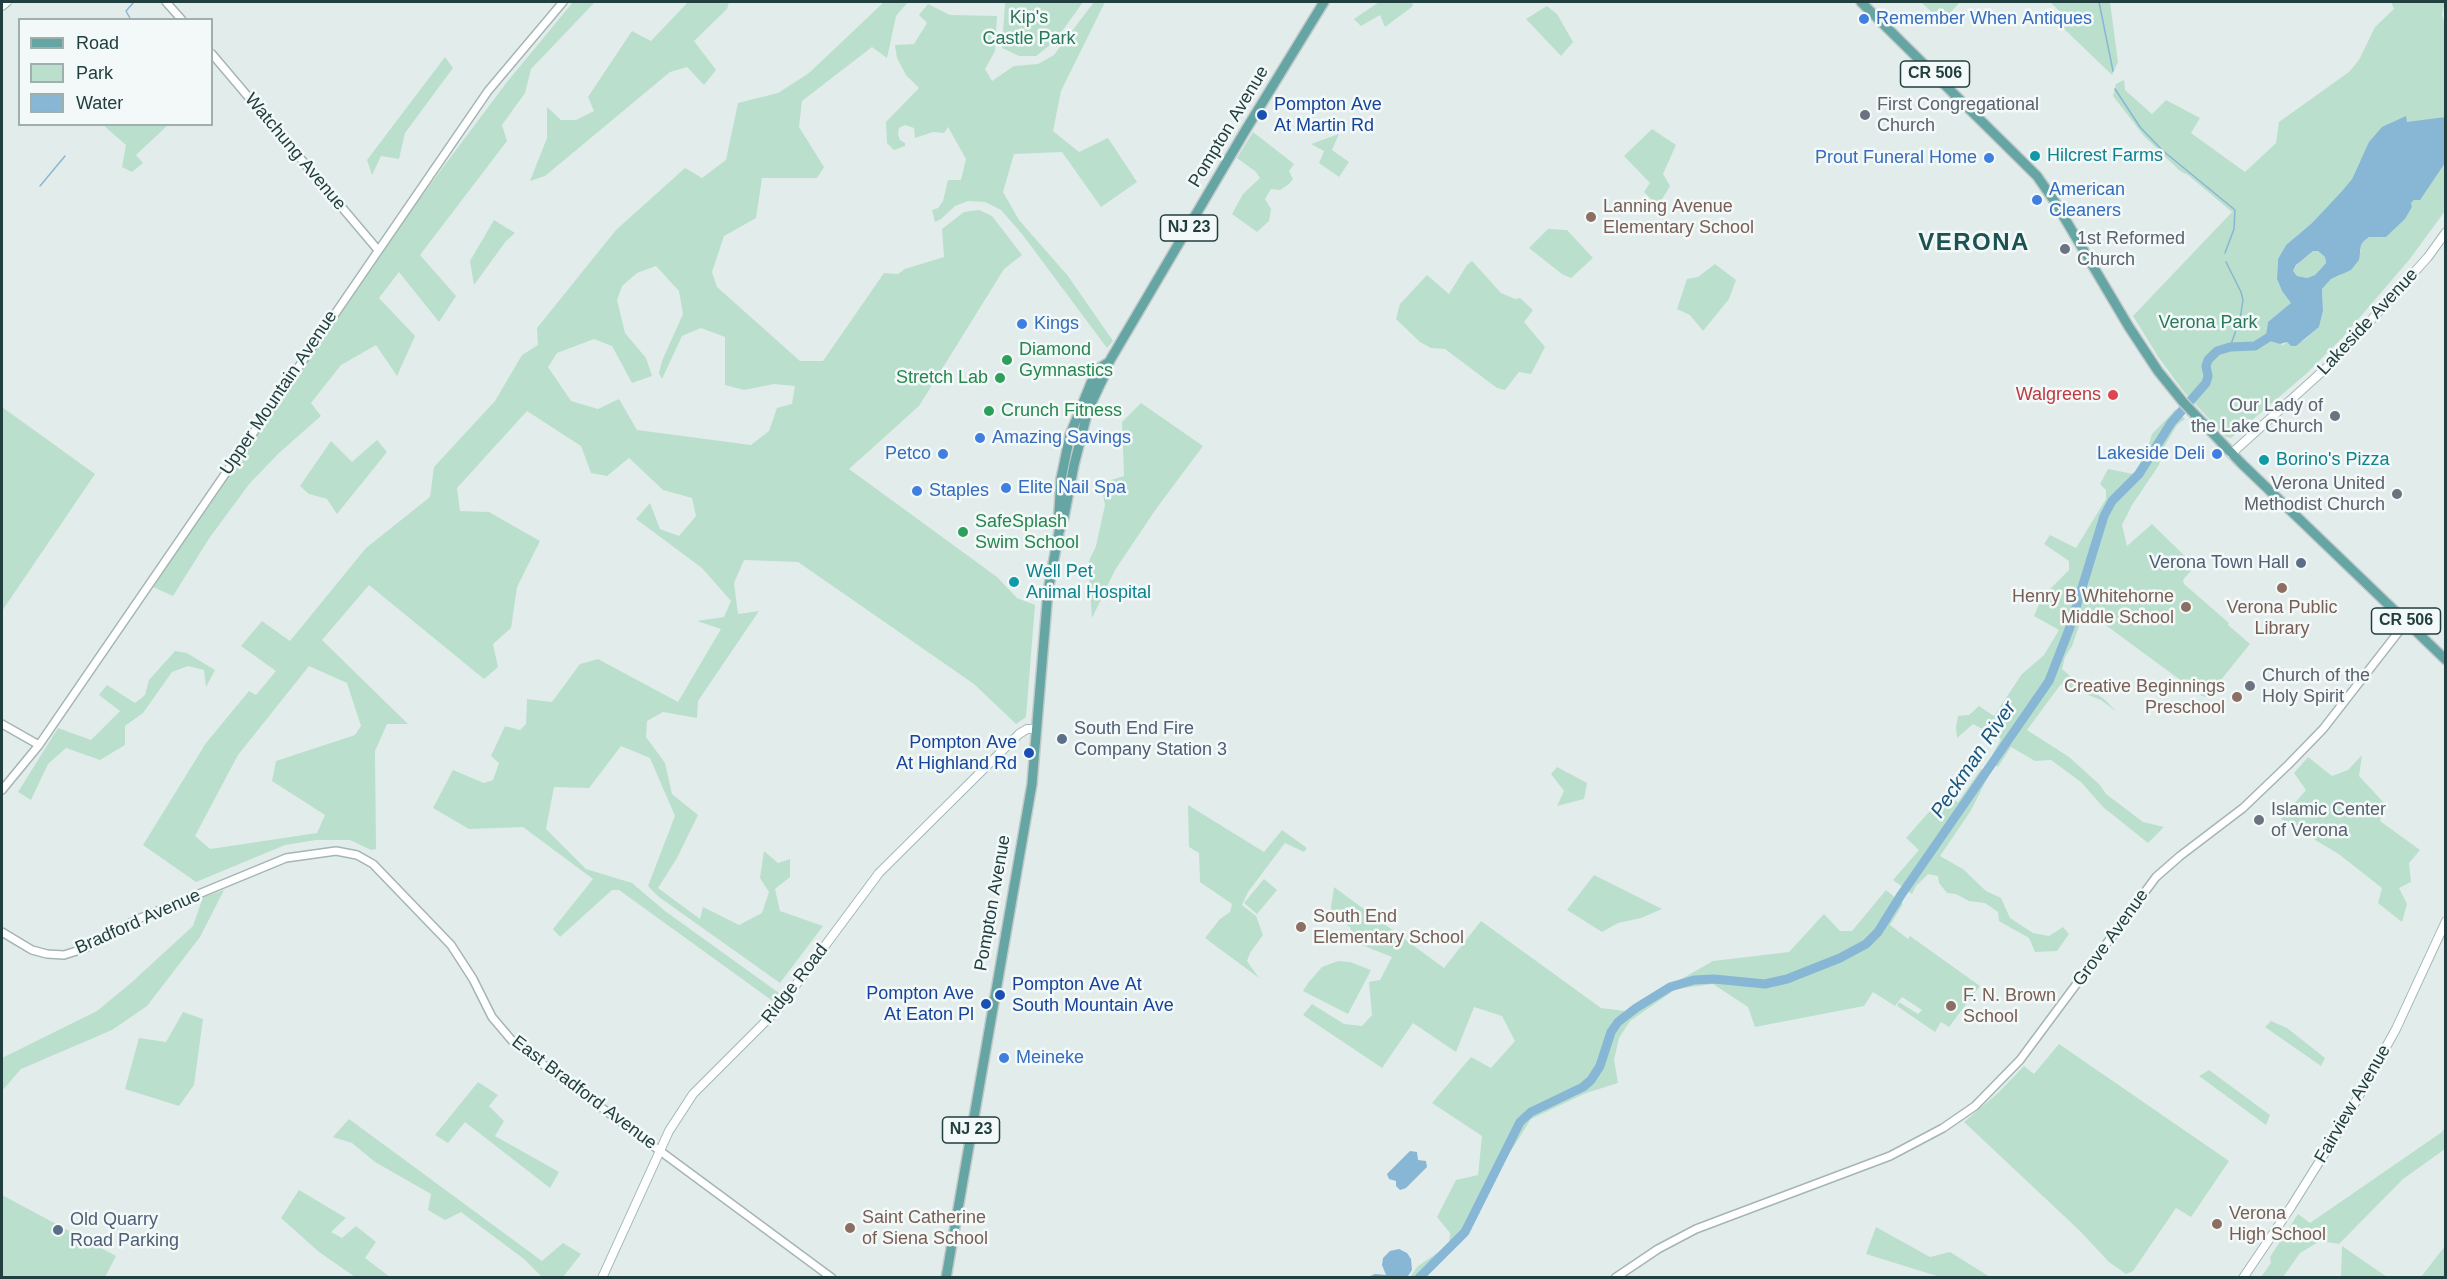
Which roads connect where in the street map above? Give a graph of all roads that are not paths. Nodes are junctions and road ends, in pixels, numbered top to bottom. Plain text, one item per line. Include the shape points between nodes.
1 (7, 2) edge
2 (166, 2) edge
3 (563, 2) edge
4 (1324, 2) edge
5 (1861, 2) edge
6 (2, 6) edge
7 (180, 18) edge
8 (213, 55) edge
9 (2445, 232) edge
10 (378, 250) junction
11 (2231, 454) junction
12 (2412, 626) junction
13 (2445, 660) edge
14 (2, 724) edge
15 (1037, 729) junction
16 (39, 745) junction
17 (2, 790) edge
18 (242, 876) joint
19 (2445, 921) edge
20 (2, 932) edge
21 (660, 1151) junction
22 (602, 1278) edge
23 (832, 1278) edge
24 (946, 1278) edge
25 (1615, 1278) edge
26 (2243, 1278) edge

1 - 6 main road
2 - 7 street
3 - 10 street, Upper Mountain Avenue via 488,91
4 - 15 main road, Pompton Avenue / NJ 23 via 1109,362 1088,410 1059,532 1047,603
5 - 11 main road, CR 506 via 2032,170 2133,334 2183,402
8 - 10 street, Watchung Avenue
9 - 11 main road, Lakeside Avenue via 2428,257 2336,358
10 - 16 street, Upper Mountain Avenue
11 - 12 main road, CR 506
12 - 13 main road, CR 506
12 - 25 street, Grove Avenue via 2400,630 2324,729 2274,779 2155,880 2020,1060 1975,1106 1890,1156 1696,1229
14 - 16 street
15 - 21 main road, Ridge Road via 1019,734 872,881 778,1009 693,1094
15 - 24 main road, Pompton Avenue / NJ 23 via 1032,784
16 - 17 street, Upper Mountain Avenue
18 - 20 street, Bradford Avenue via 64,955 32,950
18 - 21 street, East Bradford Avenue via 286,858 315,853 345,852 366,859 456,951 488,1011 508,1036
19 - 26 main road, Fairview Avenue via 2396,1029 2346,1119
21 - 22 main road, Ridge Road
21 - 23 street, East Bradford Avenue

